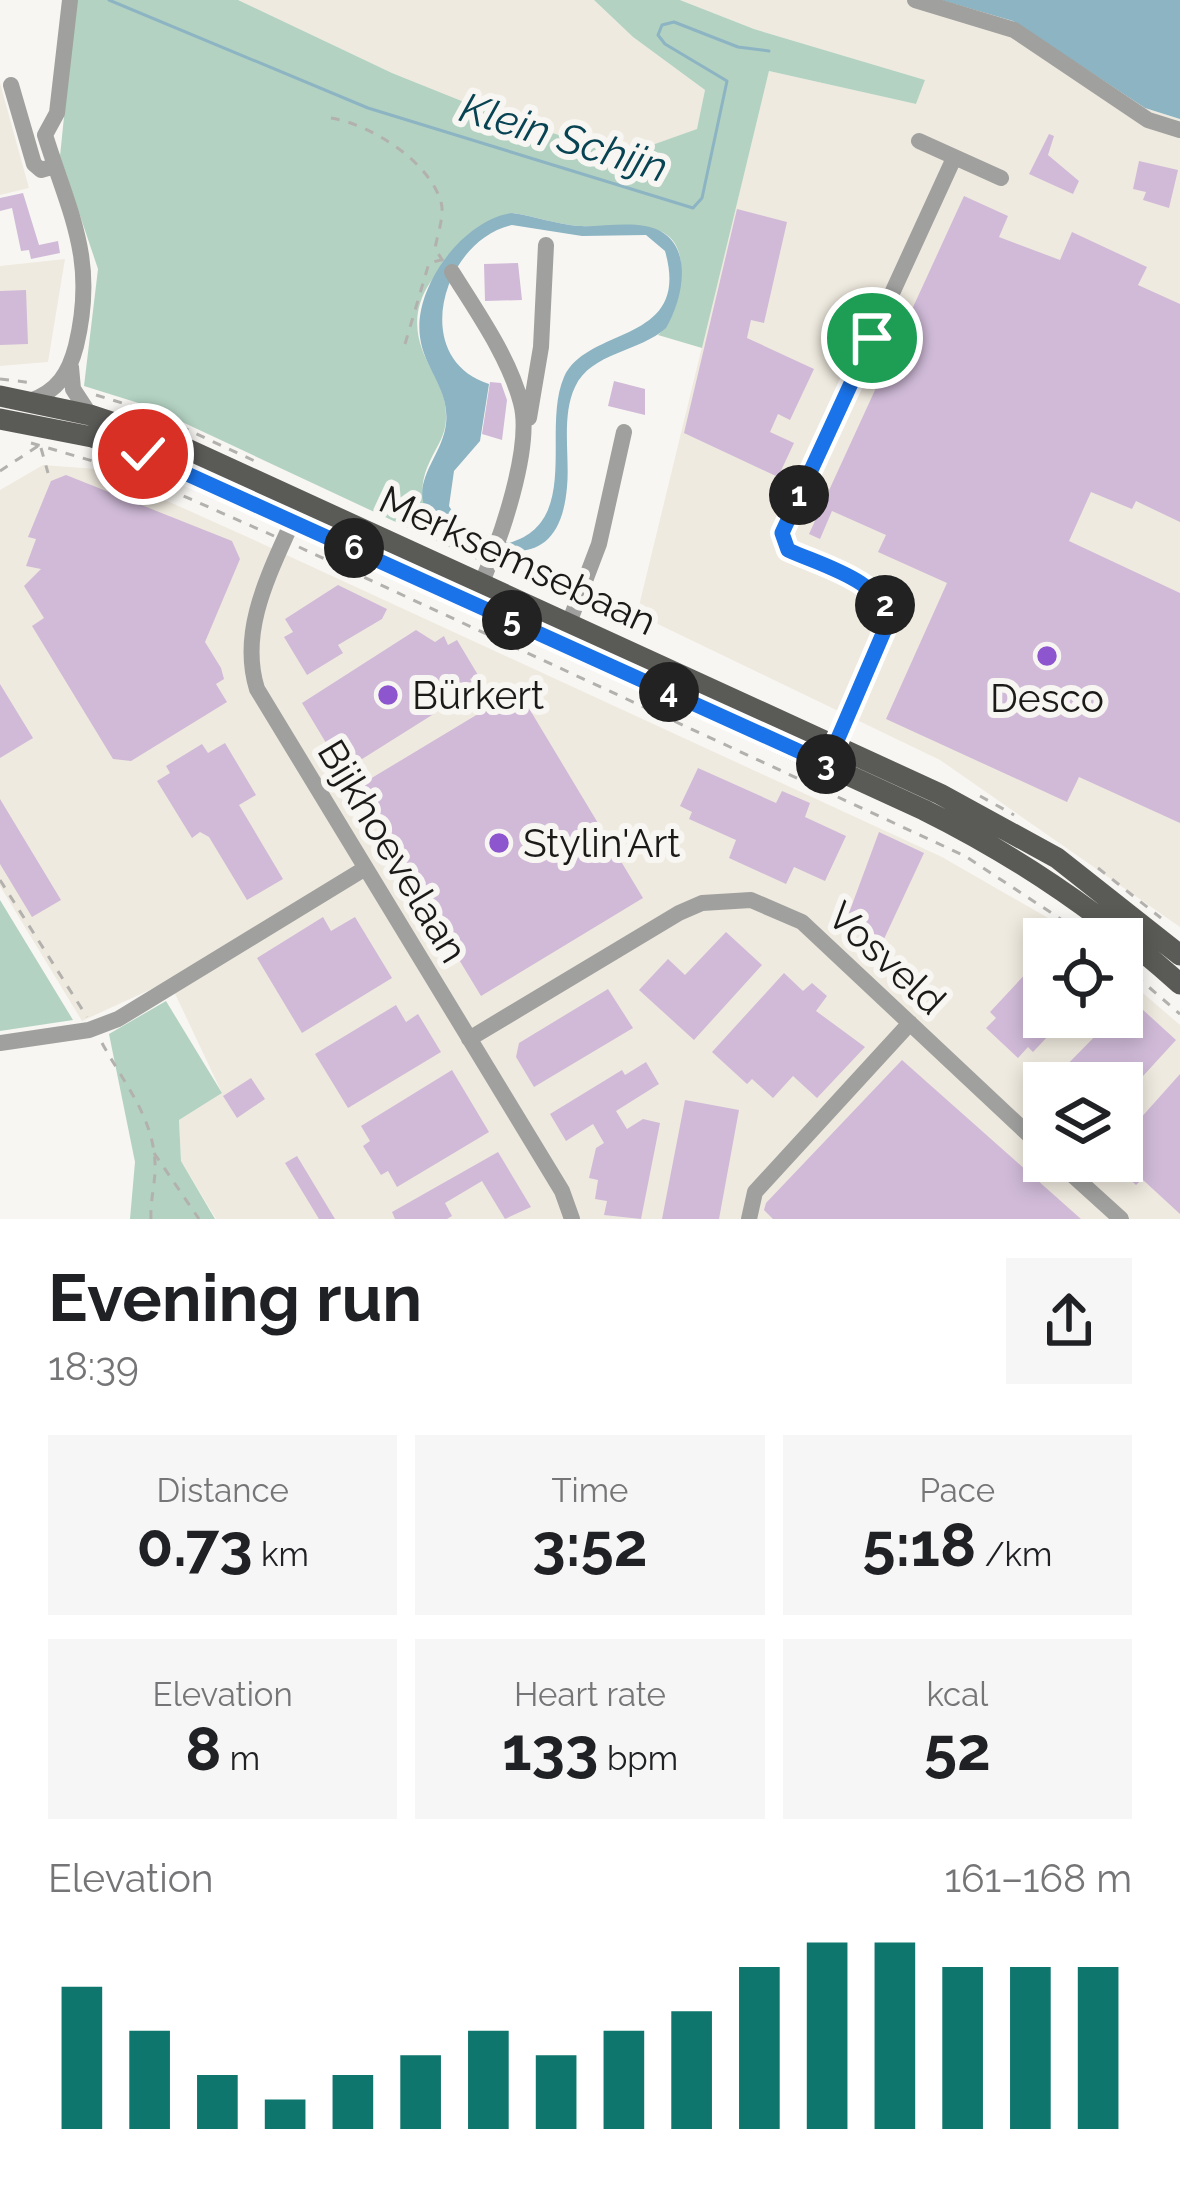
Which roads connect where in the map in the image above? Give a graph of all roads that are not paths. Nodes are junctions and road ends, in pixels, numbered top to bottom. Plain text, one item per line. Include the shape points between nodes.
1 (70, 0) edge
2 (915, 0) edge
3 (11, 85) dead end
4 (1180, 130) edge
5 (919, 141) dead end
6 (954, 158) junction
7 (55, 166) junction
8 (1001, 178) dead end
9 (546, 245) dead end
10 (452, 272) dead end
11 (71, 364) junction
12 (34, 392) junction
13 (0, 396) edge
14 (90, 415) junction
15 (0, 419) edge
16 (624, 431) dead end
17 (525, 437) junction
18 (293, 520) junction
19 (482, 582) junction
20 (569, 622) junction
21 (831, 755) junction
22 (364, 869) junction
23 (1171, 948) edge
24 (1180, 984) edge
25 (910, 1023) junction
26 (469, 1040) junction
27 (0, 1043) edge
28 (1023, 1129) edge
29 (1079, 1182) edge
30 (1118, 1218) edge
31 (572, 1219) edge
32 (749, 1219) edge

1 - 7 street via 57,113 45,134
2 - 4 street via 1014,30 1148,120
3 - 7 street via 34,164
5 - 6 street
6 - 8 street
6 - 21 street via 782,533 788,550 873,591 887,608
7 - 11 street via 86,274
9 - 17 street via 541,347
10 - 17 street via 509,374
11 - 12 street via 56,386
11 - 14 street via 73,389
12 - 13 main road, Merksemsebaan
12 - 14 main road, Merksemsebaan
14 - 18 main road, Merksemsebaan via 160,437
15 - 18 main road, Merksemsebaan via 118,445
16 - 20 street via 599,544
17 - 19 street
18 - 19 main road, Merksemsebaan
18 - 21 main road, Merksemsebaan
18 - 22 street, Bijkhoevelaan via 254,619 250,666 256,689
19 - 20 main road, Merksemsebaan
20 - 21 main road, Merksemsebaan
21 - 23 main road, Merksemsebaan via 990,831 1077,898
22 - 26 street, Bijkhoevelaan
22 - 27 street via 95,1028
23 - 24 main road, Merksemsebaan
25 - 26 street, Vosveld via 802,922 732,899 679,913
25 - 28 street, Vosveld
25 - 32 street via 755,1192
26 - 31 street, Bijkhoevelaan
29 - 30 street

